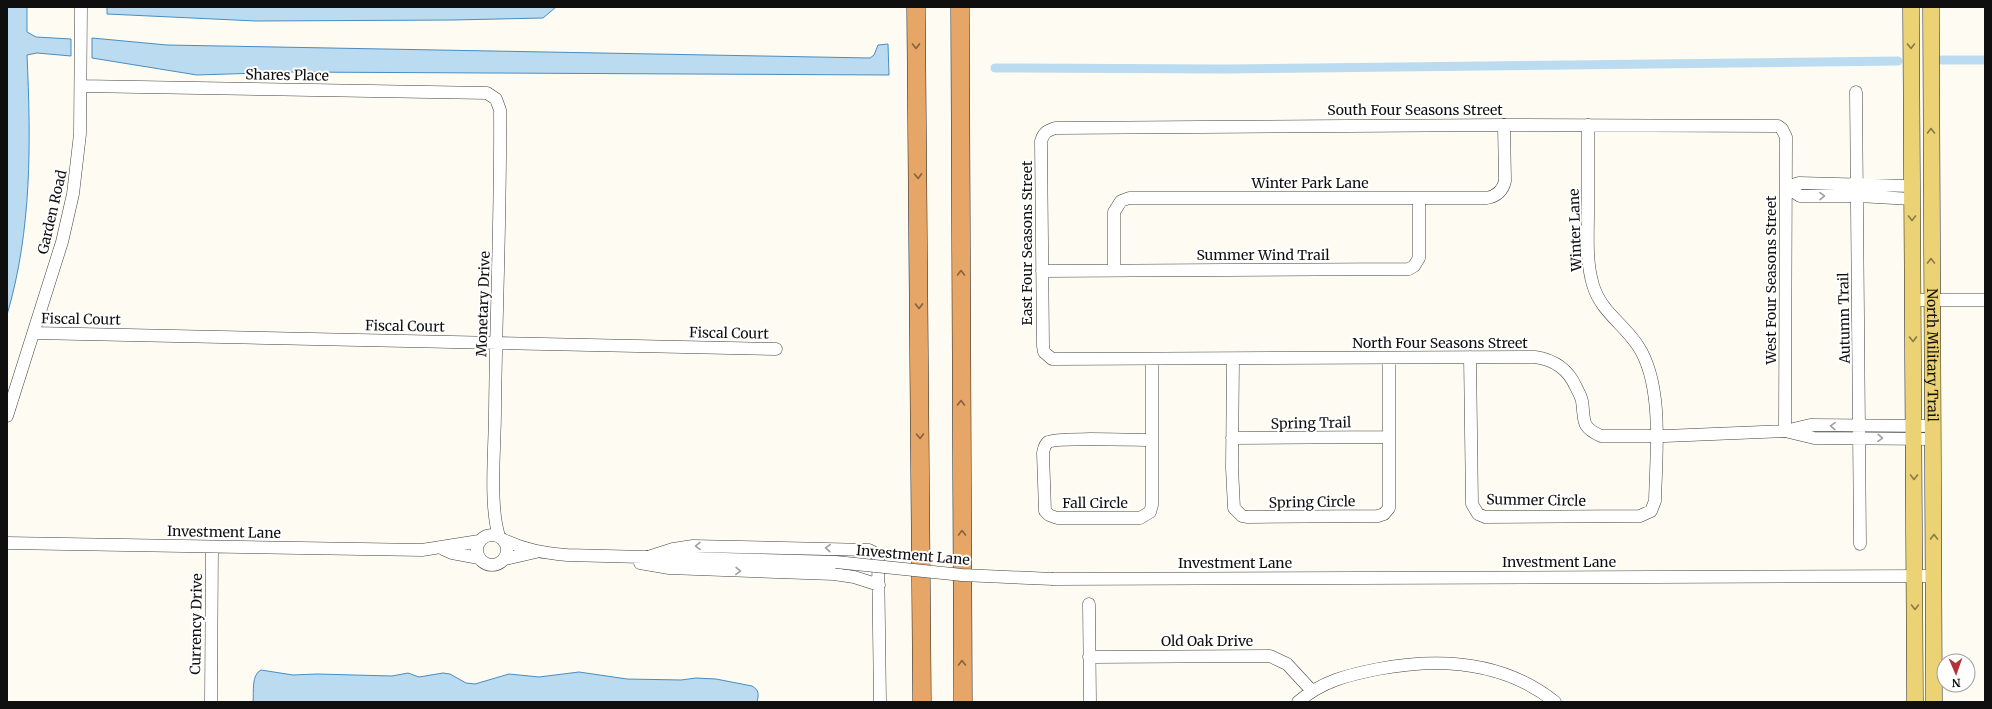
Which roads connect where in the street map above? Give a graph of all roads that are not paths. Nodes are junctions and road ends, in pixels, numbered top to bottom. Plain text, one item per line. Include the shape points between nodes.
1 (81, 7) edge
2 (916, 7) edge
3 (960, 7) edge
4 (1911, 7) edge
5 (1930, 7) edge
6 (81, 86) junction
7 (1856, 92) dead end
8 (492, 96) joint
9 (1504, 124) junction
10 (1588, 125) junction
11 (1782, 129) joint
12 (1047, 131) joint
13 (1786, 188) junction
14 (1858, 190) junction
15 (1912, 192) junction
16 (1419, 198) junction
17 (1042, 271) junction
18 (1114, 271) junction
19 (1912, 300) junction
20 (1931, 300) junction
21 (1985, 300) edge
22 (34, 333) junction
23 (496, 343) junction
24 (776, 349) dead end
25 (1048, 356) joint
26 (1470, 357) junction
27 (1389, 358) junction
28 (1233, 359) junction
29 (1152, 360) junction
30 (7, 416) edge
31 (1785, 431) junction
32 (1860, 432) junction
33 (1914, 432) junction
34 (1933, 433) junction
35 (1656, 436) junction
36 (1389, 437) junction
37 (1232, 438) junction
38 (1152, 440) junction
39 (495, 516) junction
40 (502, 538) junction
41 (482, 539) junction
42 (7, 543) edge
43 (1860, 544) dead end
44 (212, 547) junction
45 (442, 548) junction
46 (538, 552) junction
47 (616, 557) junction
48 (479, 558) junction
49 (645, 558) junction
50 (505, 559) junction
51 (1914, 576) junction
52 (1934, 576) junction
53 (879, 585) junction
54 (1089, 604) dead end
55 (1089, 656) junction
56 (1312, 691) junction
57 (211, 702) edge
58 (880, 702) edge
59 (922, 702) edge
60 (962, 702) edge
61 (1090, 702) edge
62 (1298, 702) edge
63 (1555, 702) edge
64 (1915, 702) edge
65 (1934, 702) edge

1 - 6 street, Garden Road
2 -> 59 highway
60 -> 3 highway
4 -> 15 main road, North Military Trail
20 -> 5 main road, North Military Trail
6 - 8 street, Shares Place via 487,93
6 - 22 street, Garden Road via 80,134 74,194
7 - 14 street, Autumn Trail
8 - 23 street, Monetary Drive via 500,110 501,218
9 - 10 street, South Four Seasons Street
9 - 12 street, South Four Seasons Street via 1055,128
9 - 16 street, Winter Park Lane via 1506,181 1499,193 1487,198
10 - 11 street, South Four Seasons Street via 1718,124 1778,126
10 - 35 street, Winter Lane via 1588,248 1592,281 1609,315 1632,338 1647,364 1653,383
11 - 13 street, West Four Seasons Street via 1786,137
12 - 17 street, East Four Seasons Street via 1041,141
13 - 14 street via 1799,184
13 - 31 street, West Four Seasons Street
14 - 15 street
14 - 32 street, Autumn Trail
15 -> 19 main road, North Military Trail
16 - 18 street, Summer Wind Trail via 1419,258 1409,269
16 - 18 street, Winter Park Lane via 1129,198 1121,201 1114,212
17 - 18 street, Summer Wind Trail
17 - 25 street, East Four Seasons Street via 1043,346
19 - 20 street
19 -> 33 main road, North Military Trail
20 - 21 street
20 - 34 main road, North Military Trail
22 - 23 street, Fiscal Court
22 - 30 street, Garden Road
23 - 24 street, Fiscal Court
23 - 39 street, Monetary Drive
25 - 29 street, North Four Seasons Street via 1052,359 1066,360
26 - 27 street, North Four Seasons Street
26 - 35 street, North Four Seasons Street via 1535,357 1554,363 1570,374 1582,399 1585,423 1592,432 1602,436
26 - 35 street, Summer Circle via 1472,504 1478,514 1485,517 1646,514 1651,511 1655,501
27 - 28 street, North Four Seasons Street
27 - 36 street, Spring Circle
28 - 29 street, North Four Seasons Street
28 - 37 street, Spring Circle
29 - 38 street, Fall Circle
31 - 32 street, North Four Seasons Street via 1810,425
31 - 35 street, North Four Seasons Street
32 - 33 street, North Four Seasons Street
32 - 43 street, Autumn Trail
33 - 34 street, North Four Seasons Street
33 -> 51 main road, North Military Trail
52 -> 34 main road, North Military Trail
36 - 37 street, Spring Trail
36 - 37 street, Spring Circle via 1390,502 1384,514 1309,518 1248,518 1234,508
38 - 38 street, Fall Circle via 1152,505 1150,512 1145,516 1057,518 1046,511 1043,453 1049,441
39 - 40 street, Monetary Drive
39 - 41 street, Monetary Drive
40 - 41 street via 489,535
40 - 46 street, Investment Lane via 520,548
40 - 50 street via 508,549
41 - 45 street, Investment Lane
41 - 48 street via 477,550
42 - 44 street, Investment Lane
44 - 45 street, Investment Lane via 422,550
44 - 57 street, Currency Drive
45 - 48 street, Investment Lane via 452,553
46 - 47 street, Investment Lane
46 - 50 street, Investment Lane
47 - 49 street, Investment Lane
47 -> 53 street via 669,568 834,574
48 - 50 street via 484,564 493,566
49 - 51 street, Investment Lane, bridge via 836,562 962,575 1053,579
53 -> 49 street via 878,555 869,550 693,546
51 - 52 street, Investment Lane
51 -> 64 main road, North Military Trail
52 - 65 main road, North Military Trail
53 - 58 street
54 - 55 street
55 - 56 street, Old Oak Drive via 1270,656 1287,664
55 - 61 street
56 - 62 street
56 - 63 street via 1332,680 1353,674 1402,664 1449,662 1475,665 1506,674

